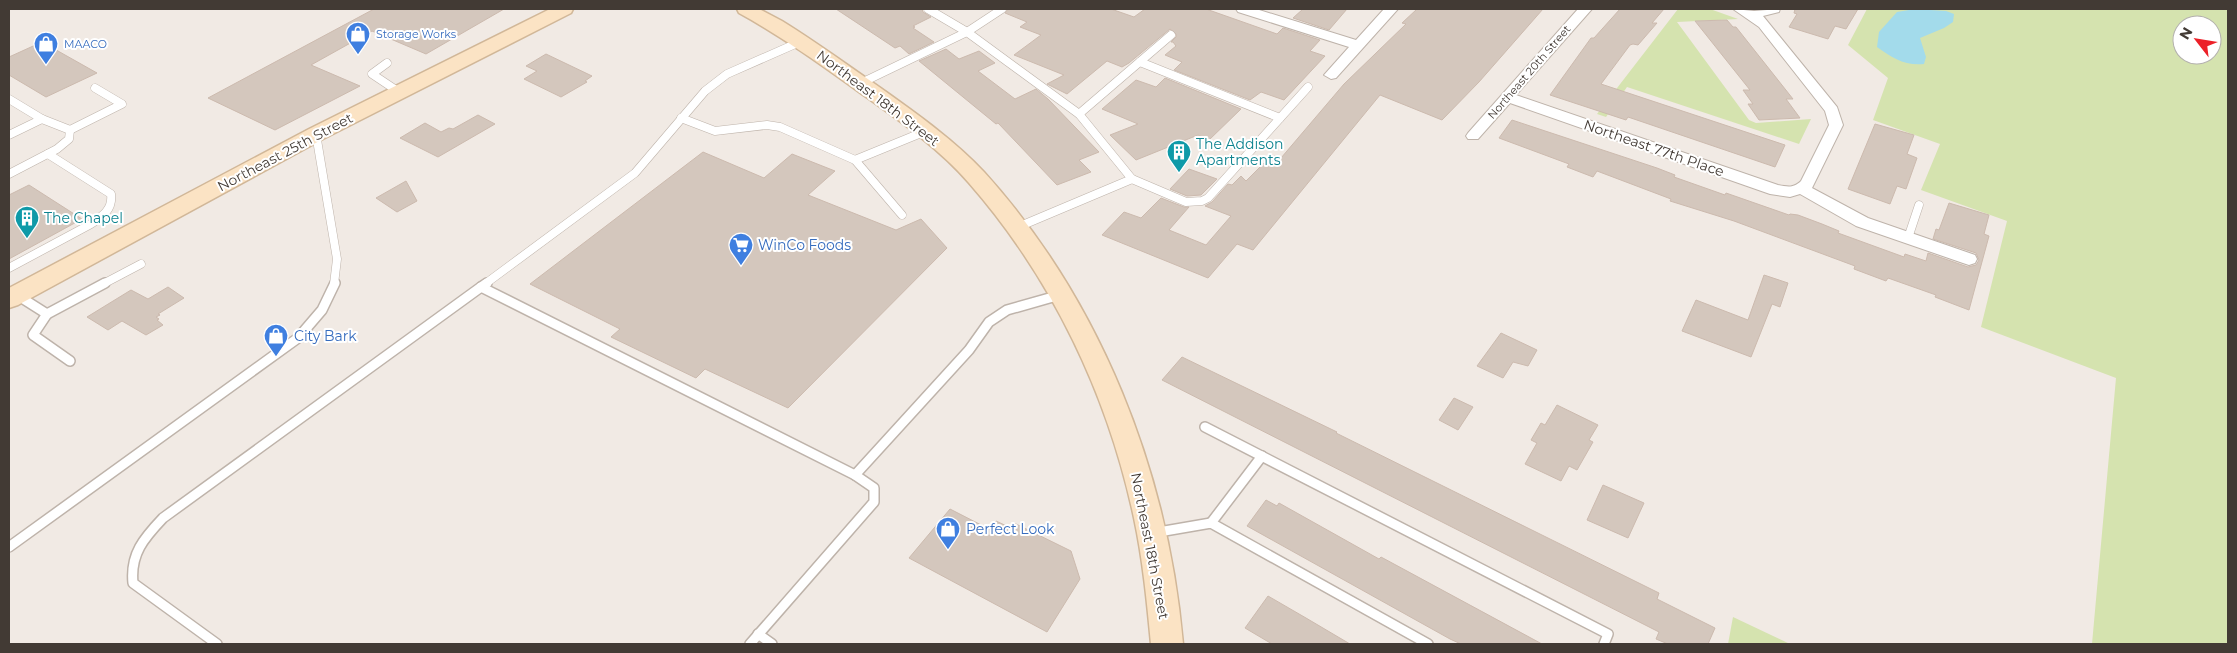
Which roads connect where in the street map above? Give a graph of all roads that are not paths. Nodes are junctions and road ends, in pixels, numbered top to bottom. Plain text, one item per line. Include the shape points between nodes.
1 (564, 9) edge
2 (746, 9) edge
3 (928, 9) edge
4 (1002, 9) edge
5 (1243, 9) edge
6 (1391, 9) edge
7 (1585, 9) edge
8 (1774, 9) edge
9 (1746, 12) edge
10 (967, 32) junction
11 (1172, 35) dead end
12 (802, 41) junction
13 (1358, 45) junction
14 (1140, 62) junction
15 (387, 63) dead end
16 (1331, 75) dead end
17 (861, 83) junction
18 (1308, 87) dead end
19 (95, 88) dead end
20 (399, 92) junction
21 (1507, 97) junction
22 (9, 99) edge
23 (1079, 114) junction
24 (681, 118) junction
25 (1280, 118) junction
26 (42, 119) junction
27 (70, 130) junction
28 (926, 131) junction
29 (316, 134) junction
30 (9, 135) edge
31 (1473, 136) dead end
32 (48, 154) junction
33 (855, 160) junction
34 (9, 174) edge
35 (1132, 179) junction
36 (1802, 189) junction
37 (1919, 205) dead end
38 (902, 215) dead end
39 (1018, 227) junction
40 (1908, 238) junction
41 (1969, 259) dead end
42 (141, 264) dead end
43 (9, 268) edge
44 (481, 287) junction
45 (1063, 294) junction
46 (13, 297) edge
47 (47, 314) junction
48 (70, 361) dead end
49 (1205, 426) dead end
50 (1262, 456) junction
51 (855, 475) junction
52 (1211, 523) junction
53 (1150, 534) junction
54 (9, 547) edge
55 (758, 634) junction
56 (217, 644) edge
57 (750, 644) edge
58 (772, 644) edge
59 (1167, 644) edge
60 (1428, 644) edge
61 (1604, 644) edge

1 - 20 street, Northeast 25th Street
2 - 12 street, Northeast 18th Street
3 - 10 lane
4 - 10 lane
5 - 13 street
6 - 13 street
7 - 21 street, Northeast 20th Street
8 - 9 street
9 - 36 street via 1764,24 1832,110 1836,125
10 - 17 lane
10 - 23 lane
11 - 14 lane
12 - 17 street, Northeast 18th Street
12 - 24 lane via 727,74 705,91
13 - 16 street
14 - 23 lane
14 - 25 lane
15 - 20 lane via 372,74
17 - 28 street, Northeast 18th Street
18 - 25 lane
19 - 27 lane via 122,104
20 - 29 street, Northeast 25th Street
21 - 31 street, Northeast 20th Street
21 - 36 street, Northeast 77th Place via 1776,190 1790,192
22 - 26 lane
23 - 35 lane
24 - 33 lane via 715,131 767,124 780,127
24 - 44 lane via 636,172
25 - 35 lane via 1202,201 1179,200
26 - 27 lane
26 - 30 lane
27 - 32 lane via 64,144
28 - 33 lane
28 - 39 street, Northeast 18th Street via 975,176
29 - 46 street, Northeast 25th Street
29 - 54 lane via 337,259 335,283 322,310 298,338
32 - 34 lane
32 - 43 lane via 111,194 110,208 93,224
33 - 38 lane
35 - 39 lane
36 - 40 street via 1862,222
37 - 40 lane
39 - 45 street, Northeast 18th Street
40 - 41 street
42 - 47 lane
44 - 51 lane
44 - 56 lane via 163,518 147,534 130,568 133,583
45 - 51 lane via 1008,310 989,322 969,350
45 - 53 street, Northeast 18th Street via 1105,380 1126,436
46 - 47 lane
47 - 48 lane via 33,335
49 - 50 lane
50 - 52 lane
50 - 61 lane via 1608,634
51 - 55 lane via 874,487 874,502
52 - 53 lane
52 - 60 lane
53 - 59 street, Northeast 18th Street
55 - 57 lane
55 - 58 lane

